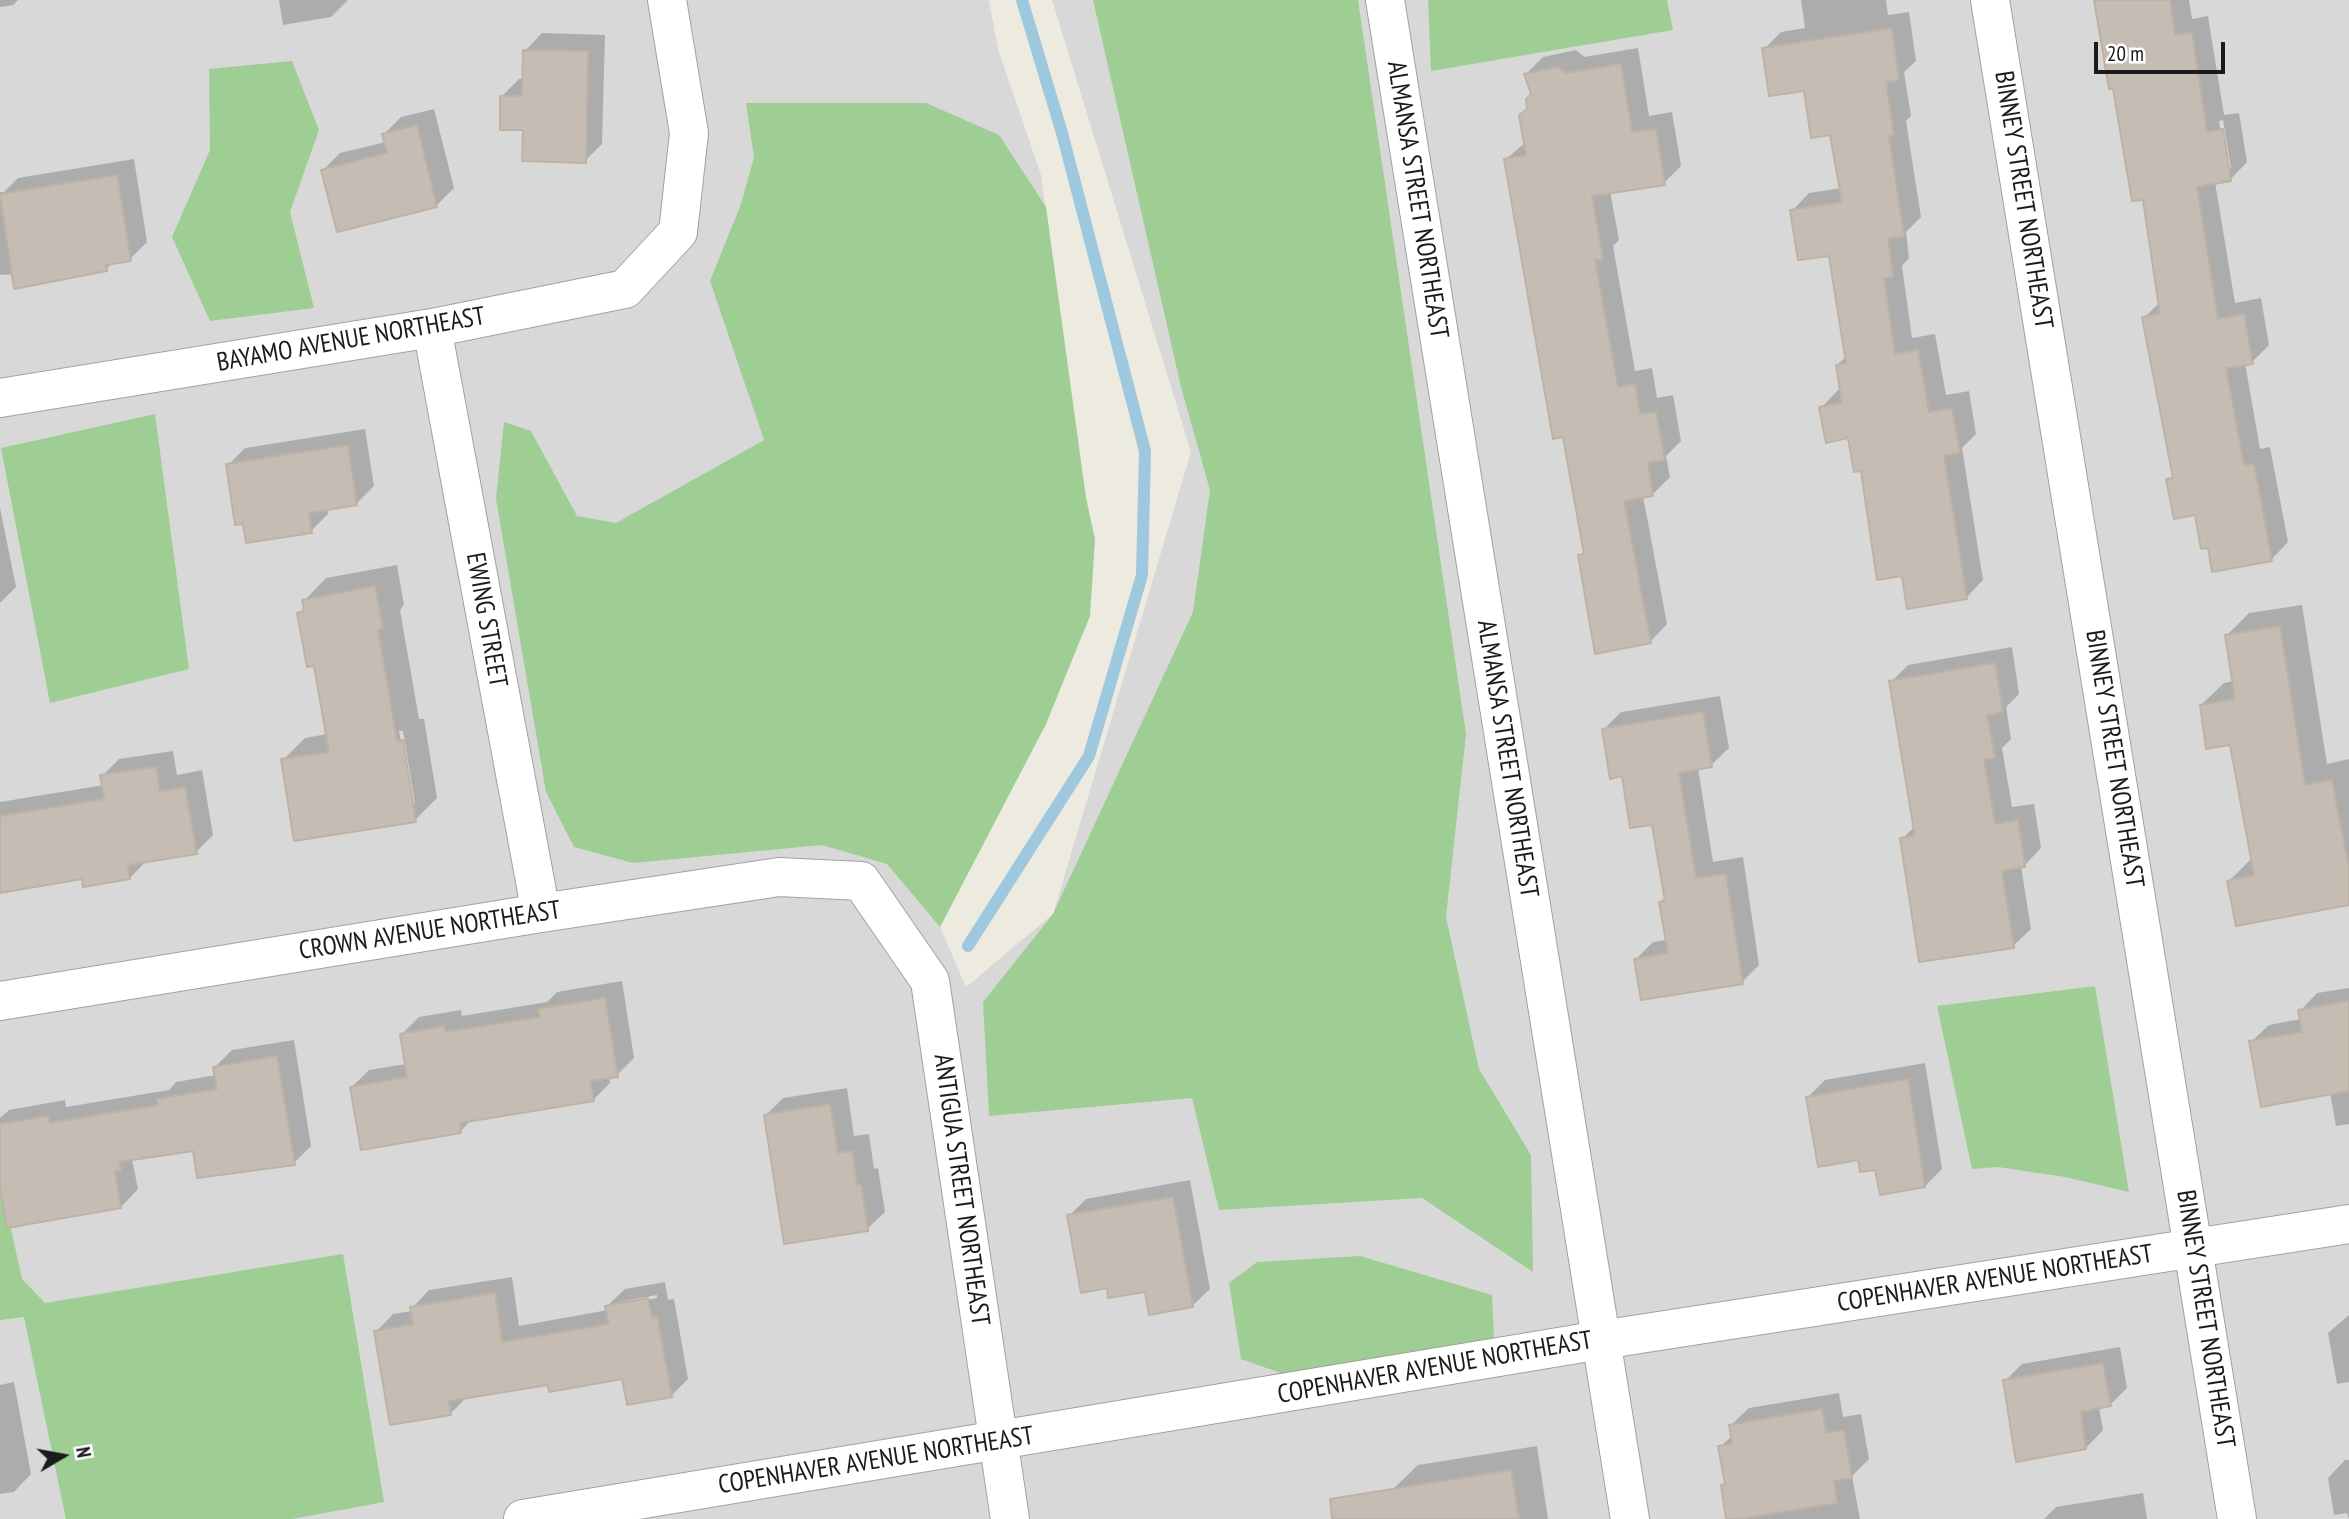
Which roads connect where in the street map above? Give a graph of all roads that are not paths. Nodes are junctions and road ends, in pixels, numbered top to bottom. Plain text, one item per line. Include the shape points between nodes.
1 (667, 0) edge
2 (1385, 0) edge
3 (1990, 0) edge
4 (432, 328) junction
5 (0, 398) edge
6 (861, 881) joint
7 (541, 913) junction
8 (0, 1001) edge
9 (2349, 1224) edge
10 (2193, 1249) junction
11 (1601, 1340) junction
12 (998, 1442) junction
13 (523, 1519) edge
14 (1010, 1519) edge
15 (1630, 1519) edge
16 (2237, 1519) edge

1 - 4 street, BAYAMO AVENUE NORTHEAST via 690,133 678,232 625,289
2 - 11 street, ALMANSA STREET NORTHEAST
3 - 10 street, BINNEY STREET NORTHEAST
4 - 5 street, BAYAMO AVENUE NORTHEAST
4 - 7 street, EWING STREET
6 - 7 street, CROWN AVENUE NORTHEAST via 779,877
6 - 12 street, ANTIGUA STREET NORTHEAST via 930,981
7 - 8 street, CROWN AVENUE NORTHEAST
9 - 10 street, COPENHAVER AVENUE NORTHEAST
10 - 11 street, COPENHAVER AVENUE NORTHEAST
10 - 16 street, BINNEY STREET NORTHEAST
11 - 12 street, COPENHAVER AVENUE NORTHEAST
11 - 15 street, ALMANSA STREET NORTHEAST
12 - 13 street, COPENHAVER AVENUE NORTHEAST
12 - 14 street, ANTIGUA STREET NORTHEAST

